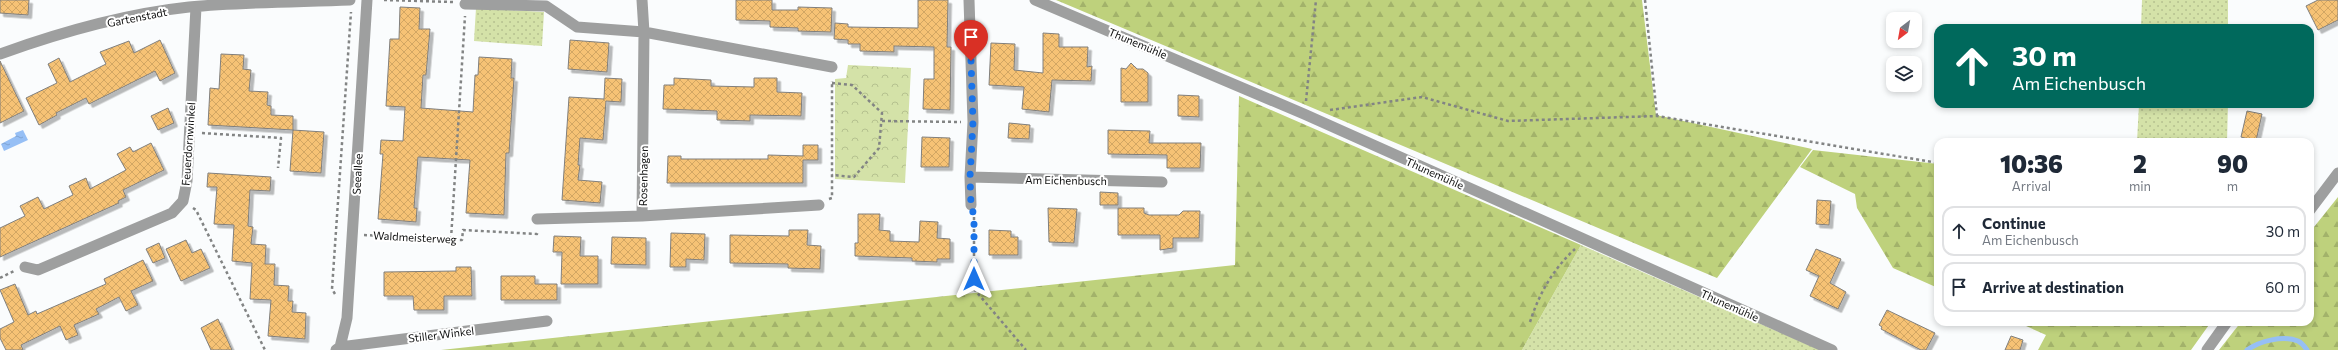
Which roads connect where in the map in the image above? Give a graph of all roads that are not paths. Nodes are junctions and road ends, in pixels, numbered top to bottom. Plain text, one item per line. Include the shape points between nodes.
1 (367, 0) edge
2 (642, 0) edge
3 (970, 0) edge
4 (1035, 0) edge
5 (352, 3) edge
6 (465, 4) road end
7 (196, 7) junction
8 (644, 32) junction
9 (0, 54) edge
10 (832, 67) road end
11 (2338, 173) edge
12 (970, 177) junction
13 (1162, 182) dead end
14 (818, 205) road end
15 (971, 205) road end
16 (2314, 205) edge
17 (642, 216) junction
18 (537, 219) road end
19 (25, 267) dead end
20 (547, 320) dead end
21 (2224, 326) edge
22 (338, 349) edge
23 (1832, 350) edge
24 (2207, 350) edge

1 - 5 street, Gartenstadt
1 - 22 street, Seeallee via 348,318
2 - 8 street, Rosenhagen
3 - 12 street via 973,122
4 - 23 street, Thunemühle via 1304,114
5 - 7 street, Gartenstadt
6 - 8 street via 546,6 576,27
7 - 9 street, Gartenstadt via 134,16 68,31
7 - 19 street, Feuerdornwinkel via 187,182 183,201 172,213 38,270
8 - 10 street
8 - 17 street, Rosenhagen
11 - 16 street
12 - 13 street, Am Eichenbusch
12 - 15 street
14 - 17 street, Rosenhagen
17 - 18 street
20 - 22 street, Stiller Winkel
21 - 24 street

